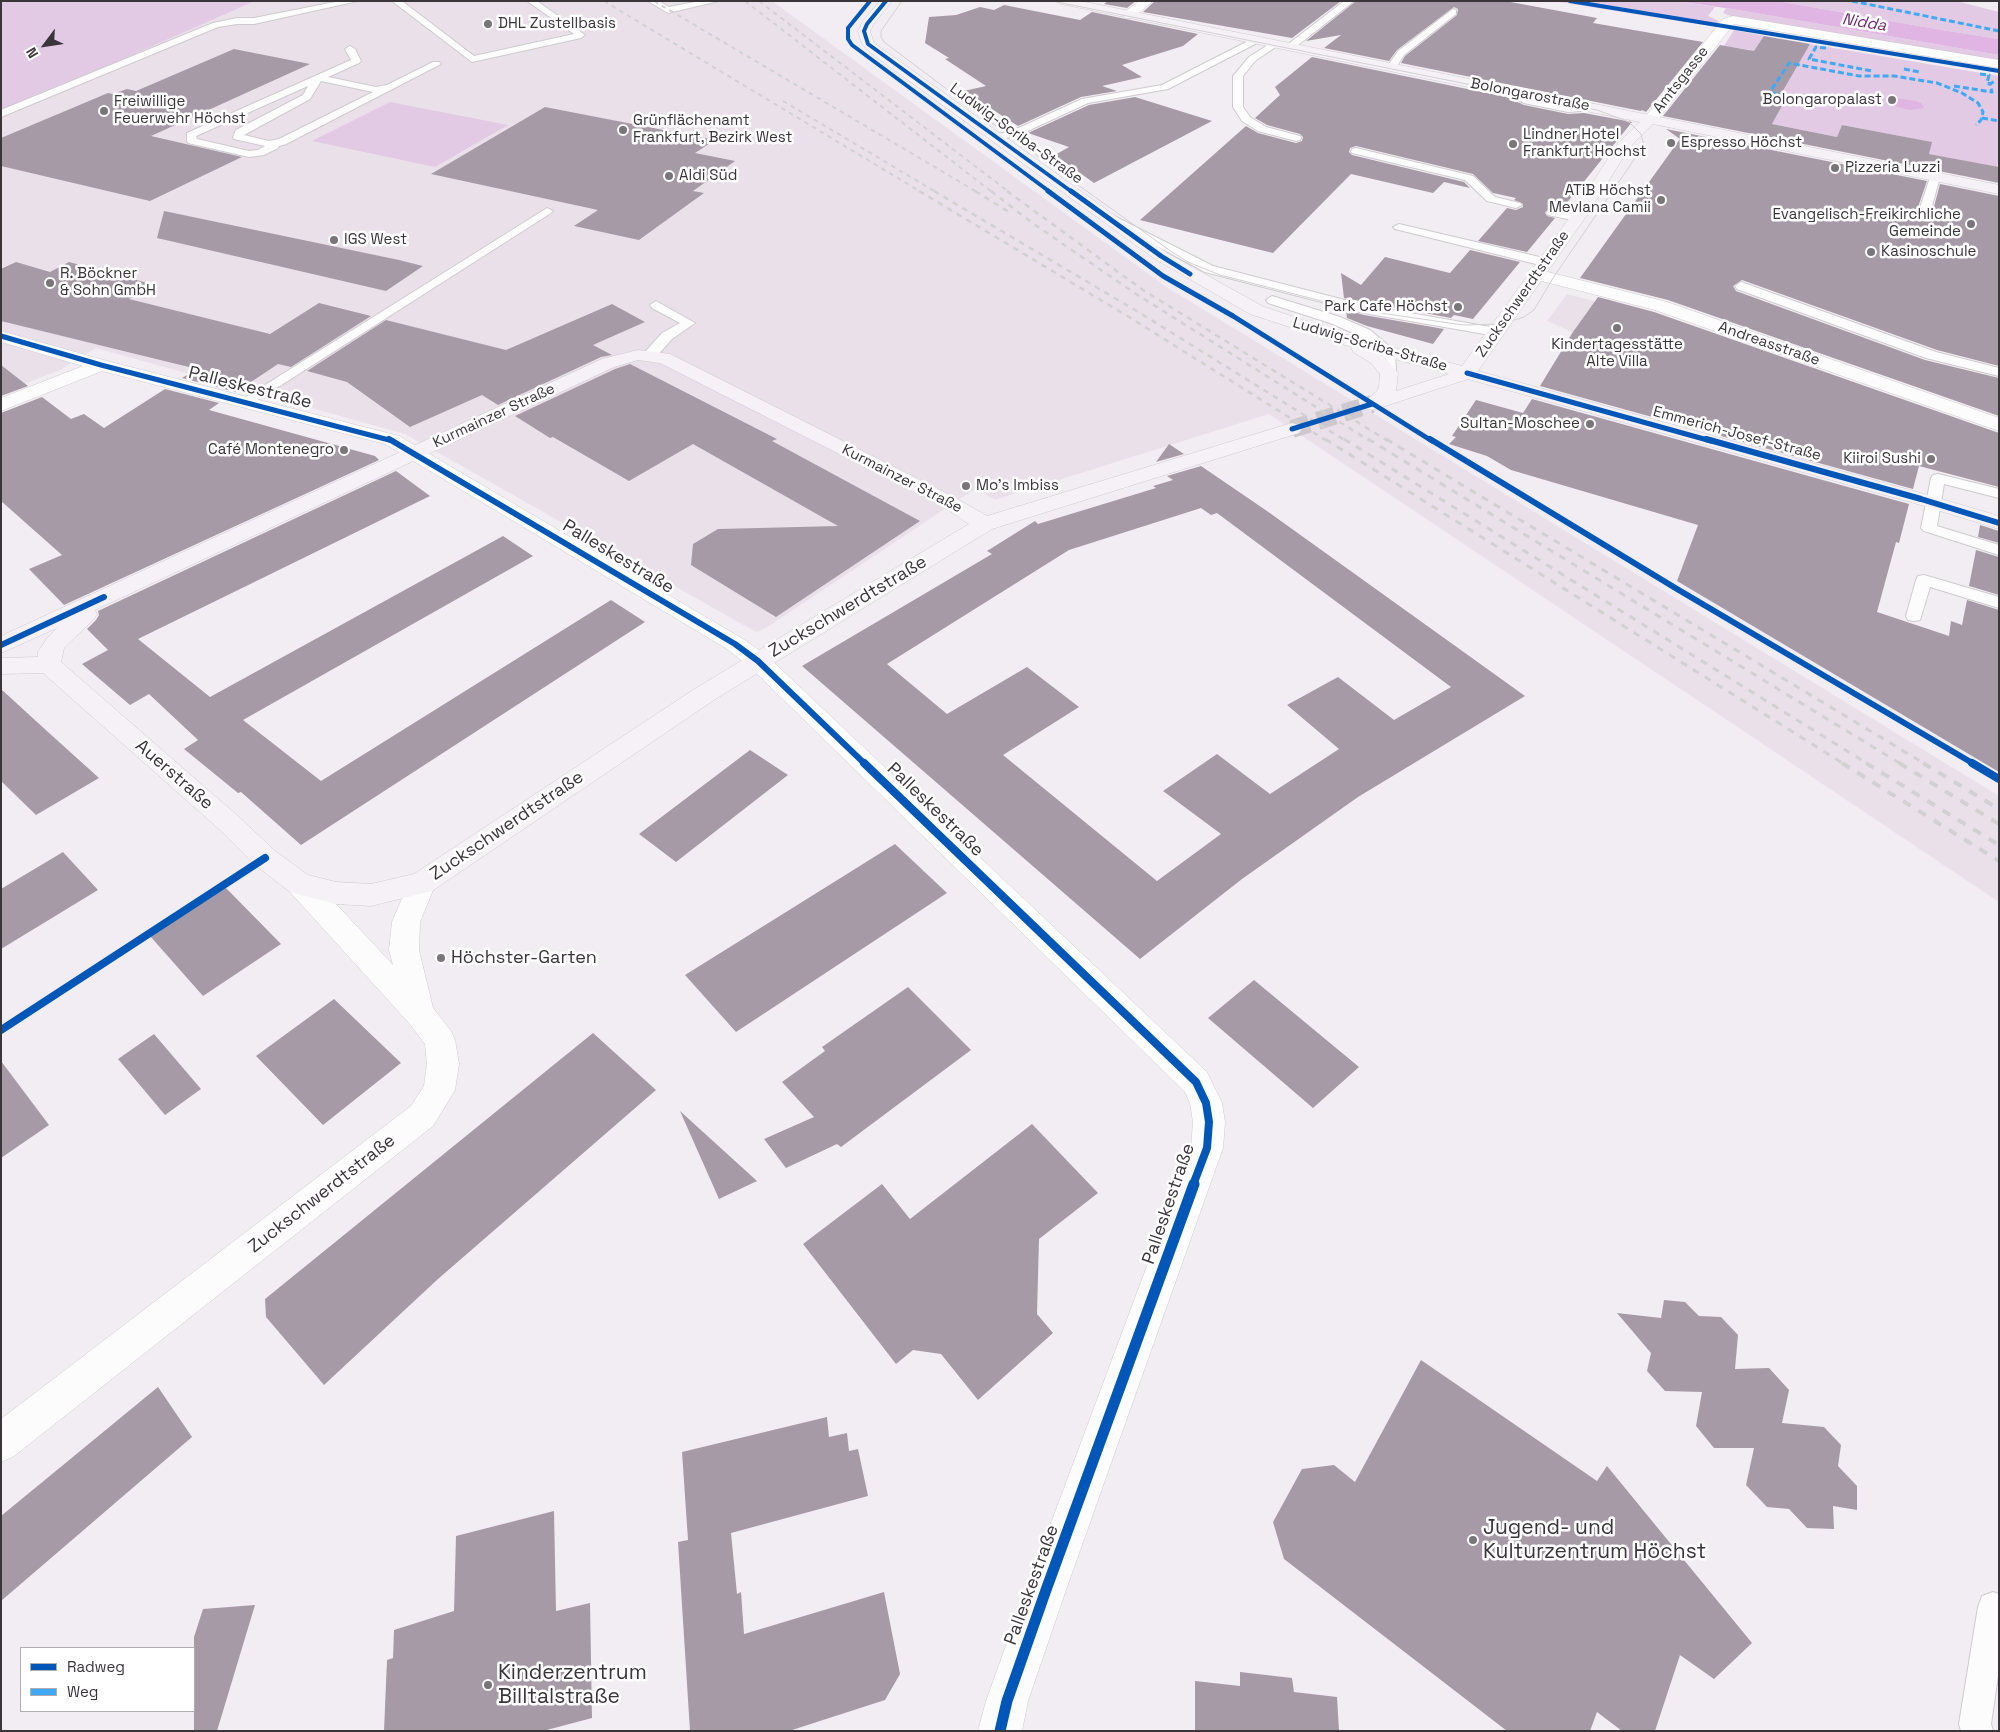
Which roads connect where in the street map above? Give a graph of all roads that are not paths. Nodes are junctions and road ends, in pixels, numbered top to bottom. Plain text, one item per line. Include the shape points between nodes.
1 (354, 1) edge
2 (396, 1) edge
3 (532, 1) edge
4 (652, 1) edge
5 (716, 1) edge
6 (886, 1) edge
7 (1061, 1) edge
8 (1147, 1) edge
9 (1350, 1) edge
10 (1453, 12) dead end
11 (1129, 15) junction
12 (1256, 40) junction
13 (1274, 44) junction
14 (1290, 47) junction
15 (350, 49) dead end
16 (436, 64) dead end
17 (1999, 64) edge
18 (1392, 67) junction
19 (320, 77) junction
20 (389, 88) junction
21 (1, 114) edge
22 (1651, 119) junction
23 (997, 137) junction
24 (1296, 138) dead end
25 (282, 142) junction
26 (1356, 152) dead end
27 (1935, 177) junction
28 (1999, 190) edge
29 (1516, 205) dead end
30 (1102, 208) junction
31 (547, 211) dead end
32 (1552, 213) dead end
33 (1923, 217) dead end
34 (1577, 218) junction
35 (1398, 227) dead end
36 (1540, 268) junction
37 (1190, 274) junction
38 (1741, 286) dead end
39 (656, 305) dead end
40 (1496, 332) junction
41 (1, 336) edge
42 (1335, 337) junction
43 (1388, 351) junction
44 (650, 355) junction
45 (101, 365) junction
46 (1999, 372) edge
47 (1389, 373) junction
48 (1467, 373) junction
49 (245, 402) junction
50 (1, 405) edge
51 (1999, 425) edge
52 (1292, 429) tunnel mouth
53 (414, 453) junction
54 (1999, 494) edge
55 (1932, 502) junction
56 (1999, 523) edge
57 (984, 524) junction
58 (1999, 550) edge
59 (104, 597) junction
60 (1999, 603) edge
61 (1914, 616) dead end
62 (1, 644) edge
63 (758, 661) junction
64 (49, 665) junction
65 (1, 666) edge
66 (422, 883) junction
67 (300, 884) junction
68 (420, 1014) junction
69 (1, 1443) edge
70 (1992, 1607) dead end
71 (1000, 1731) edge
72 (1976, 1731) edge

1 - 21 lane via 254,21 237,20 216,25
2 - 3 lane via 472,59 581,35
4 - 5 lane via 668,10
6 - 23 main road, Ludwig-Scriba-Straße via 864,31 868,44
7 - 11 main road, Bolongarostraße
8 - 11 street
9 - 14 lane
10 - 18 lane via 1401,53
11 - 12 main road, Bolongarostraße
12 - 13 main road, Bolongarostraße
12 - 23 lane via 1165,87 1085,101 1015,133
13 - 14 main road, Bolongarostraße
13 - 24 lane via 1252,59 1238,76 1238,107 1246,119 1262,129
14 - 18 main road, Bolongarostraße
15 - 19 lane via 356,61
16 - 20 lane
17 - 22 street, Amtsgasse via 1733,20 1727,22
18 - 22 main road, Bolongarostraße
19 - 20 lane via 376,90
19 - 25 lane via 307,97 240,132 238,137 269,144
19 - 25 lane via 191,135 192,141 249,154 260,153
20 - 25 lane
22 - 27 main road, Bolongarostraße
22 - 34 main road, Zuckschwerdtstraße via 1624,146
23 - 30 main road, Ludwig-Scriba-Straße
26 - 29 lane via 1469,178 1491,199
27 - 28 main road, Bolongarostraße
27 - 33 lane
30 - 37 main road, Ludwig-Scriba-Straße via 1161,256
30 - 40 lane via 1191,262 1209,269 1364,309
31 - 49 lane
32 - 34 lane
34 - 36 main road, Zuckschwerdtstraße
35 - 36 lane
36 - 40 main road, Zuckschwerdtstraße
36 - 51 street, Andreasstraße via 1660,306
37 - 42 main road, Ludwig-Scriba-Straße via 1256,310
37 - 43 lane via 1336,320 1365,333
38 - 46 lane via 1932,355
39 - 44 lane via 688,323 667,336
40 - 48 main road, Zuckschwerdtstraße
41 - 45 street, Palleskestraße
42 - 43 main road, Ludwig-Scriba-Straße
42 - 47 main road via 1366,351
43 - 47 lane
43 - 48 main road, Ludwig-Scriba-Straße
44 - 53 main road, Kurmainzer Straße via 608,363
44 - 57 main road, Kurmainzer Straße via 673,362 950,502
45 - 49 street, Palleskestraße
45 - 50 street
47 - 48 main road via 1385,394 1372,404
48 - 55 main road, Emmerich-Josef-Straße
49 - 53 street, Palleskestraße via 392,440
52 - 57 main road, Zuckschwerdtstraße
53 - 59 main road, Kurmainzer Straße
53 - 63 street, Palleskestraße via 726,638
54 - 55 lane via 1938,478
55 - 56 main road, Emmerich-Josef-Straße
55 - 58 lane via 1929,528
57 - 63 main road, Zuckschwerdtstraße
59 - 62 main road, Kurmainzer Straße
59 - 64 main road via 55,643
60 - 61 lane via 1924,580
63 - 66 main road, Zuckschwerdtstraße
63 - 71 street, Palleskestraße via 1196,1082 1206,1103 1209,1122 1207,1148 1046,1590 1007,1701
64 - 65 main road
64 - 67 main road, Auerstraße via 230,823 265,858
66 - 67 main road, Auerstraße via 371,895 336,893
66 - 68 street, Zuckschwerdtstraße via 406,922 404,950
67 - 68 street, Auerstraße
68 - 69 street, Zuckschwerdtstraße via 440,1040 443,1064 439,1090 422,1116
70 - 72 lane

